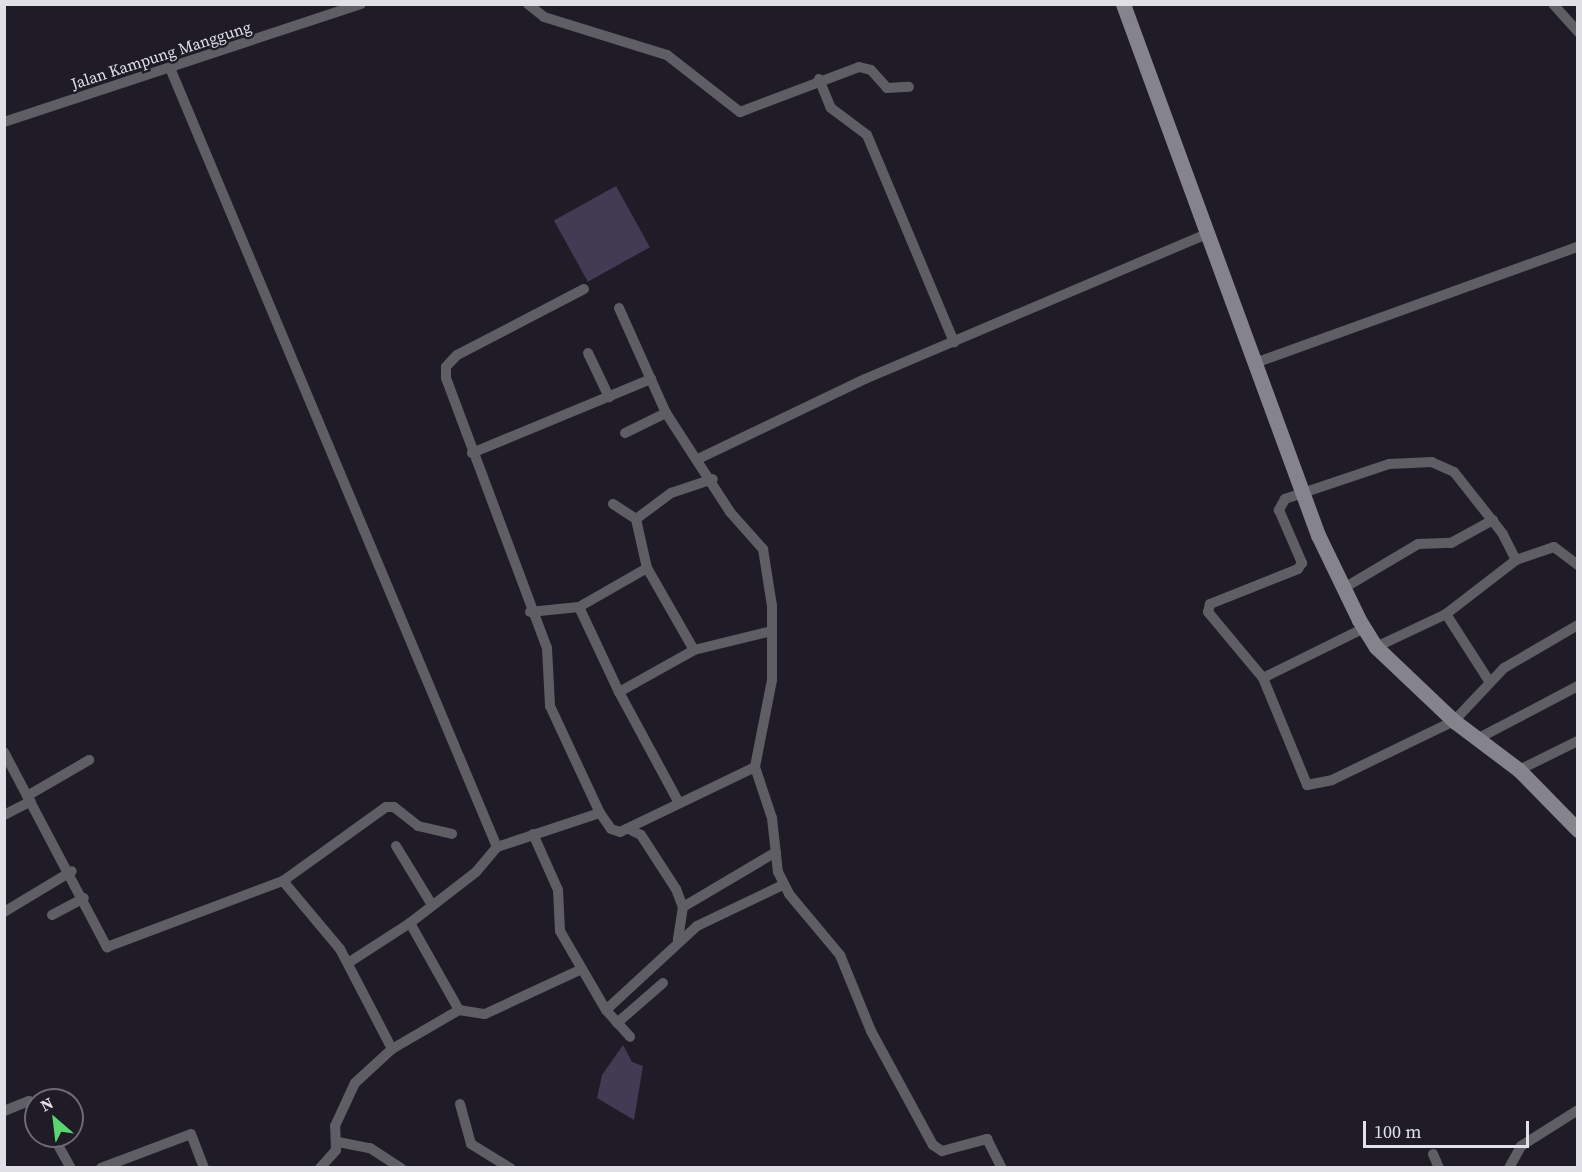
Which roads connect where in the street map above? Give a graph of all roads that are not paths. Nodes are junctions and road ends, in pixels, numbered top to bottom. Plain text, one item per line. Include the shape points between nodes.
1 (361, 4) edge
2 (528, 4) edge
3 (1123, 4) edge
4 (1553, 4) edge
5 (1578, 32) edge
6 (170, 68) junction
7 (819, 79) junction
8 (909, 87) dead end
9 (4, 122) edge
10 (1207, 234) junction
11 (1578, 247) edge
12 (584, 289) dead end
13 (619, 308) dead end
14 (954, 342) junction
15 (588, 353) dead end
16 (1254, 363) junction
17 (651, 379) junction
18 (609, 397) junction
19 (666, 413) junction
20 (625, 433) dead end
21 (472, 453) junction
22 (698, 459) junction
23 (713, 479) junction
24 (1302, 489) junction
25 (613, 504) dead end
26 (636, 519) junction
27 (1493, 520) junction
28 (1516, 560) junction
29 (1578, 566) edge
30 (647, 568) junction
31 (1344, 588) junction
32 (579, 607) junction
33 (530, 612) junction
34 (1446, 614) junction
35 (1578, 625) edge
36 (1364, 628) junction
37 (772, 631) junction
38 (1376, 647) junction
39 (694, 650) junction
40 (1263, 678) junction
41 (1488, 681) junction
42 (1578, 686) edge
43 (619, 692) junction
44 (1454, 721) junction
45 (1478, 739) junction
46 (1578, 741) edge
47 (4, 752) edge
48 (89, 760) dead end
49 (755, 767) junction
50 (1519, 770) junction
51 (29, 798) junction
52 (679, 803) junction
53 (600, 813) junction
54 (4, 815) edge
55 (629, 829) junction
56 (1578, 830) edge
57 (452, 834) dead end
58 (533, 834) junction
59 (396, 846) dead end
60 (497, 847) junction
61 (776, 852) junction
62 (72, 871) junction
63 (283, 881) junction
64 (783, 885) junction
65 (84, 898) junction
66 (432, 905) junction
67 (683, 907) junction
68 (4, 912) edge
69 (52, 915) dead end
70 (410, 923) junction
71 (678, 940) junction
72 (348, 963) junction
73 (580, 970) junction
74 (663, 983) dead end
75 (459, 1010) junction
76 (606, 1010) junction
77 (617, 1023) junction
78 (630, 1037) dead end
79 (392, 1049) junction
80 (24, 1103) edge
81 (460, 1104) dead end
82 (4, 1110) edge
83 (1578, 1110) edge
84 (338, 1142) junction
85 (60, 1148) edge
86 (1433, 1154) dead end
87 (71, 1167) edge
88 (101, 1167) edge
89 (204, 1167) edge
90 (320, 1167) edge
91 (400, 1167) edge
92 (510, 1167) edge
93 (1002, 1167) edge
94 (1438, 1167) edge
95 (1509, 1167) edge

1 - 6 street, Jalan Kampung Manggung
2 - 7 street via 544,16 667,55 740,112
3 - 10 street
4 - 5 street
6 - 9 street, Jalan Kampung Manggung
6 - 60 street
7 - 8 street via 866,68 883,86
7 - 14 street via 831,108 867,135
10 - 14 street
10 - 16 street
11 - 16 street
12 - 21 street via 448,364 448,389
13 - 17 street
14 - 22 street
15 - 18 street
16 - 24 street
17 - 18 street
17 - 19 street
18 - 21 street
19 - 20 street
19 - 22 street
21 - 33 street
22 - 23 street
23 - 26 street via 671,493
23 - 37 street via 730,512 768,558
24 - 27 street via 1389,464 1432,462 1454,472
24 - 31 street
24 - 40 street via 1279,504 1302,563 1298,569 1208,606 1231,645
25 - 26 street
26 - 30 street
27 - 28 street
27 - 31 street via 1451,543 1418,544
28 - 29 street via 1554,548
28 - 34 street
30 - 32 street
30 - 39 street
31 - 36 street
32 - 33 street
32 - 43 street
33 - 53 street via 547,648 550,706
34 - 38 street
34 - 41 street
35 - 41 street
36 - 38 street
36 - 40 street
37 - 39 street
37 - 49 street via 770,698
38 - 44 street
39 - 43 street
40 - 44 street via 1307,785 1332,780
41 - 44 street
42 - 45 street
43 - 52 street
44 - 45 street
45 - 50 street
46 - 50 street
47 - 51 street
48 - 51 street
49 - 52 street
49 - 61 street via 772,818
50 - 56 street
51 - 54 street
51 - 62 street
52 - 55 street
53 - 55 street via 611,829
53 - 58 street
55 - 67 street via 641,836 663,867
57 - 63 street via 418,826 386,807
58 - 60 street
58 - 73 street via 556,881 557,922
59 - 66 street
60 - 66 street
61 - 64 street
61 - 67 street
62 - 65 street
62 - 68 street
63 - 65 street via 107,947
63 - 72 street
64 - 71 street via 707,919
64 - 93 street via 840,955 876,1042 933,1145 942,1151 987,1139
65 - 69 street
66 - 70 street
67 - 71 street
70 - 72 street
70 - 75 street
71 - 76 street
72 - 79 street
73 - 75 street via 485,1014
73 - 76 street
74 - 77 street
75 - 79 street
76 - 77 street
77 - 78 street
79 - 84 street via 356,1083 343,1104 335,1126
80 - 82 street
81 - 92 street via 471,1144
83 - 95 street via 1521,1146
84 - 90 street
84 - 91 street via 370,1148
85 - 87 street
86 - 94 street
88 - 89 street via 190,1134

